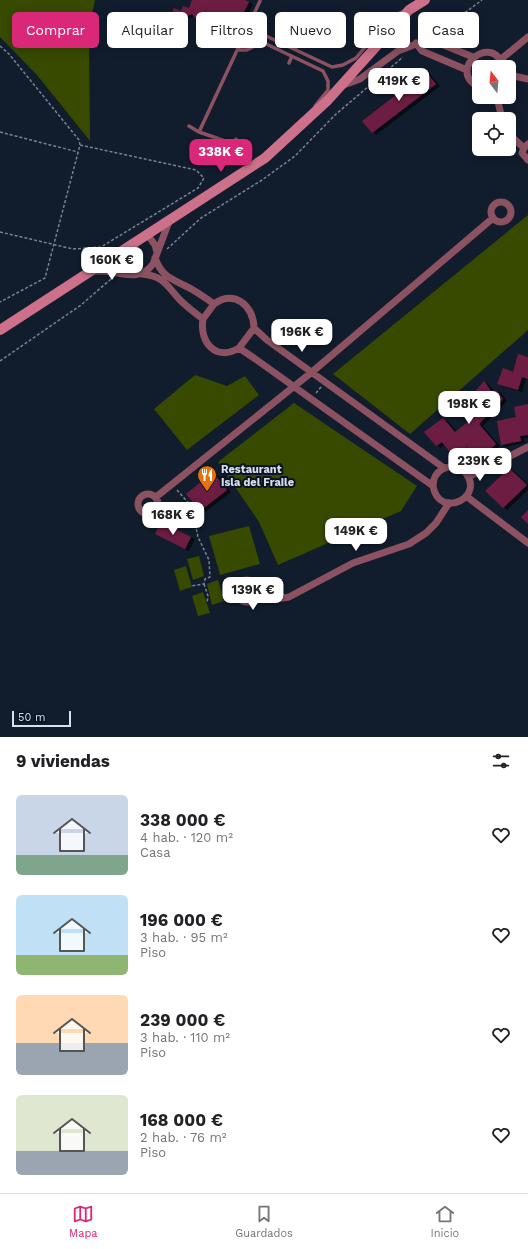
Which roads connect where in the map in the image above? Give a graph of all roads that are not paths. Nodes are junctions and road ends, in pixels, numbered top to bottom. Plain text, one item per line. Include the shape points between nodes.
1 (425, 0) edge
2 (260, 1) edge
3 (409, 10) junction
4 (255, 12) edge
5 (267, 36) edge
6 (528, 37) edge
7 (416, 43) junction
8 (267, 44) edge
9 (251, 48) edge
10 (295, 49) joint
11 (238, 50) joint
12 (292, 56) junction
13 (473, 57) junction
14 (500, 60) joint
15 (289, 63) dead end
16 (467, 70) junction
17 (516, 76) edge
18 (528, 79) edge
19 (472, 82) edge
20 (340, 86) junction
21 (305, 121) junction
22 (189, 126) dead end
23 (199, 132) junction
24 (236, 139) dead end
25 (516, 139) edge
26 (526, 146) edge
27 (528, 160) edge
28 (493, 218) dead end
29 (170, 219) junction
30 (148, 234) junction
31 (156, 255) junction
32 (108, 260) junction
33 (92, 271) junction
34 (122, 274) junction
35 (142, 274) junction
36 (214, 304) junction
37 (203, 319) junction
38 (254, 328) junction
39 (0, 330) edge
40 (239, 348) junction
41 (312, 372) junction
42 (293, 387) junction
43 (528, 447) edge
44 (444, 468) junction
45 (468, 477) junction
46 (433, 486) junction
47 (466, 496) junction
48 (156, 497) dead end
49 (449, 503) junction
50 (528, 543) edge
51 (256, 597) dead end

1 - 3 main road
2 - 4 lane
3 - 10 lane via 390,17 356,58 342,65 332,67
3 - 20 main road
5 - 10 lane
6 - 14 street
7 - 13 street via 429,39
7 - 16 street via 422,51
7 - 20 street via 398,51 360,79
8 - 12 lane
9 - 11 lane
11 - 23 lane
12 - 15 lane
12 - 21 lane via 323,71 328,81 328,90
13 - 14 street via 486,52
13 - 16 street
16 - 19 street
17 - 18 street
20 - 21 main road
21 - 29 main road via 265,158
22 - 23 lane
23 - 24 lane via 231,143
25 - 26 street
26 - 27 street via 523,156
28 - 41 street
29 - 30 main road
29 - 31 street
30 - 31 street via 155,245
30 - 32 main road
31 - 35 street via 149,269
31 - 36 street via 161,272
32 - 33 main road
32 - 34 street
33 - 34 street
33 - 39 main road
34 - 35 street
35 - 37 street via 158,277
36 - 37 street
36 - 38 street via 227,298 235,298 242,302 252,313
37 - 40 street via 201,330 204,341 213,349 221,353
38 - 40 street
38 - 41 street
40 - 42 street
41 - 42 street
41 - 44 street
42 - 46 street
42 - 48 street
43 - 45 street
44 - 45 street via 459,468
44 - 46 street via 436,475
45 - 47 street via 470,487
46 - 49 street via 438,497
47 - 49 street via 460,502
47 - 50 street
49 - 51 street via 426,533 410,544 353,563 289,597 276,600

